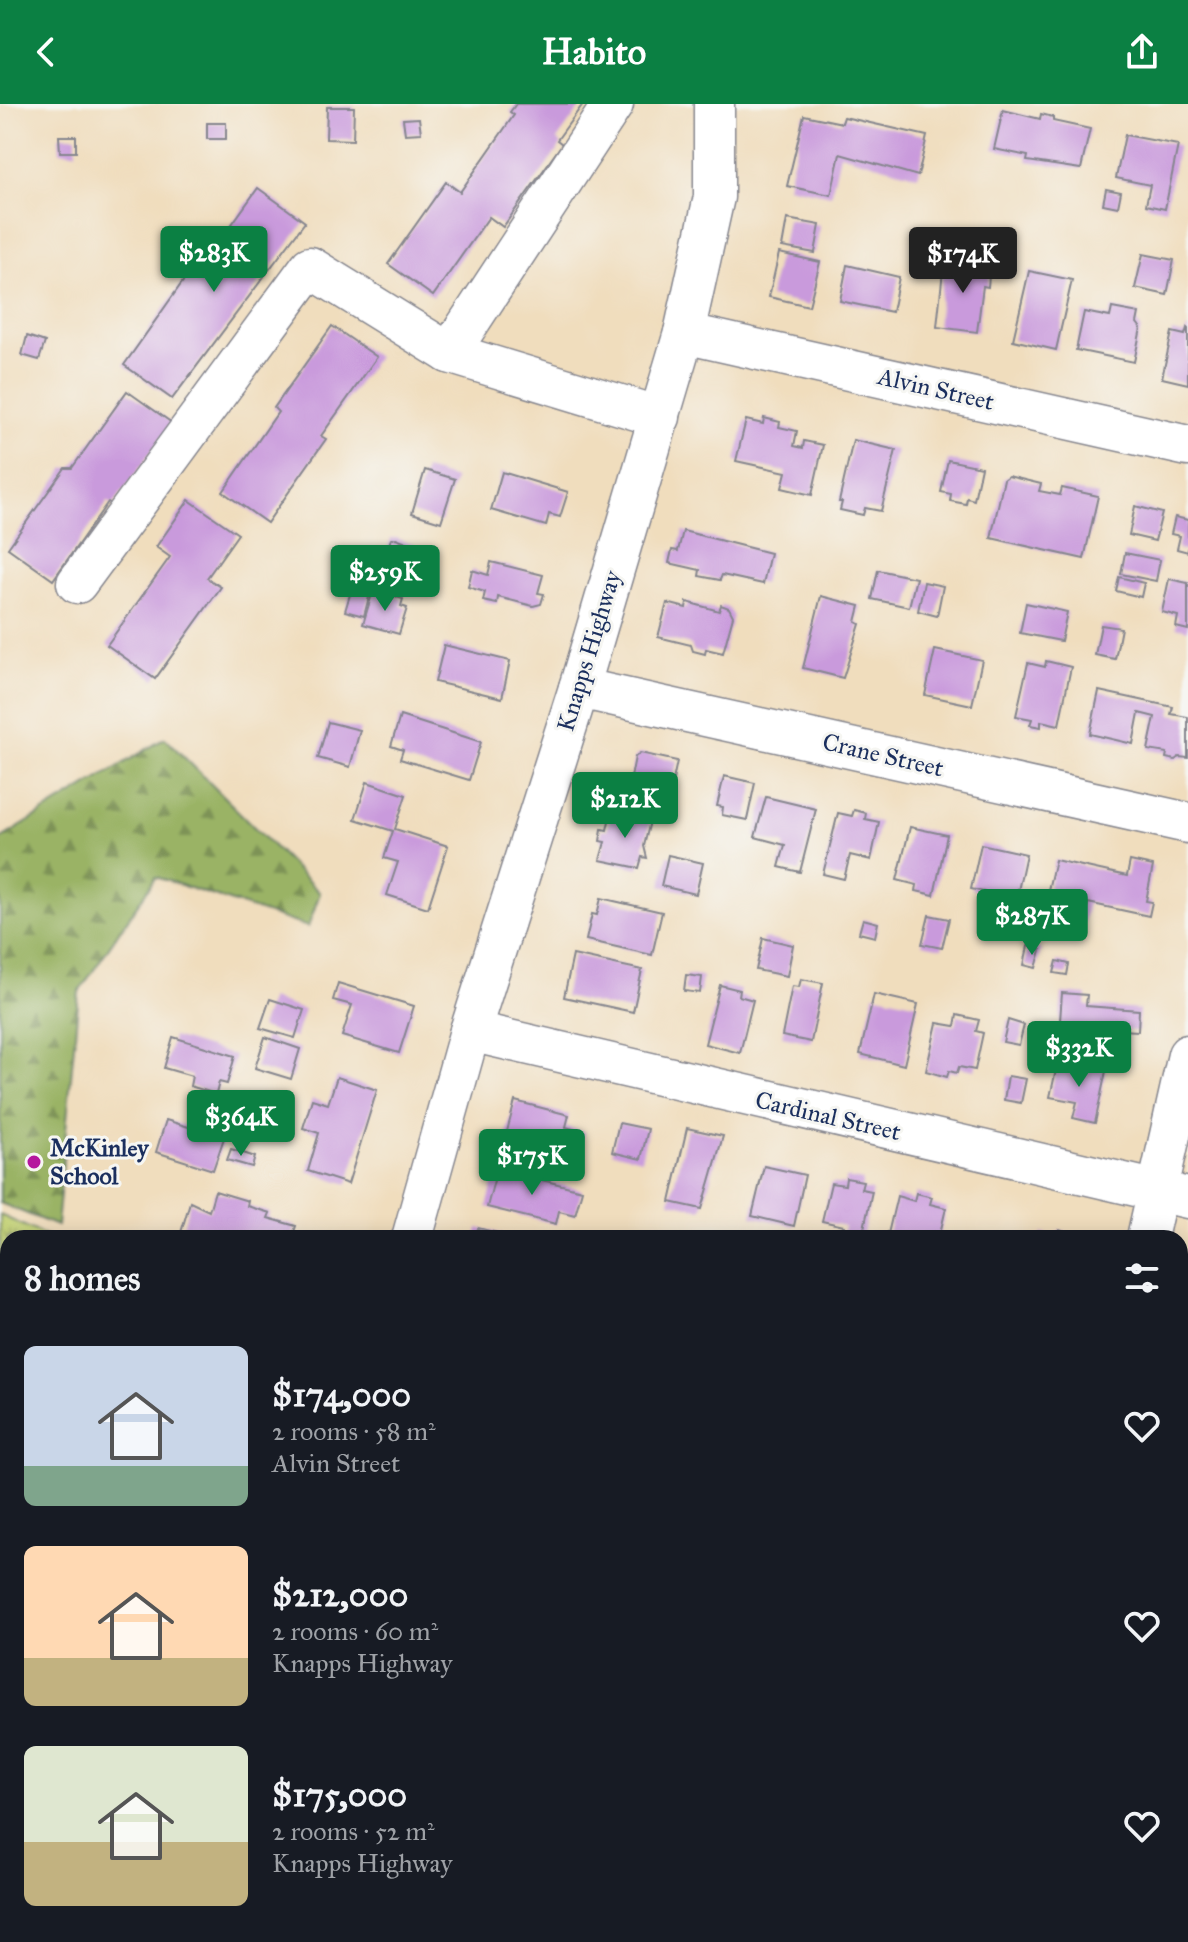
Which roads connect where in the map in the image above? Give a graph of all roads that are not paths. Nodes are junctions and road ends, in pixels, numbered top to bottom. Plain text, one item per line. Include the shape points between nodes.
1 (613, 104) edge
2 (714, 104) edge
3 (684, 333) junction
4 (449, 353) junction
5 (660, 417) junction
6 (1188, 446) edge
7 (77, 583) dead end
8 (579, 688) junction
9 (1188, 823) edge
10 (470, 1031) junction
11 (1188, 1055) edge
12 (1172, 1195) edge
13 (414, 1230) edge
14 (1152, 1230) edge

1 - 4 street
2 - 3 street, Knapps Highway via 714,197
3 - 5 street, Knapps Highway
3 - 6 street, Alvin Street
4 - 5 street
4 - 7 street via 310,267
5 - 8 street, Knapps Highway
8 - 9 street, Crane Street
8 - 10 street, Knapps Highway
10 - 12 street, Cardinal Street
10 - 13 street, Knapps Highway
11 - 12 street
12 - 14 street

